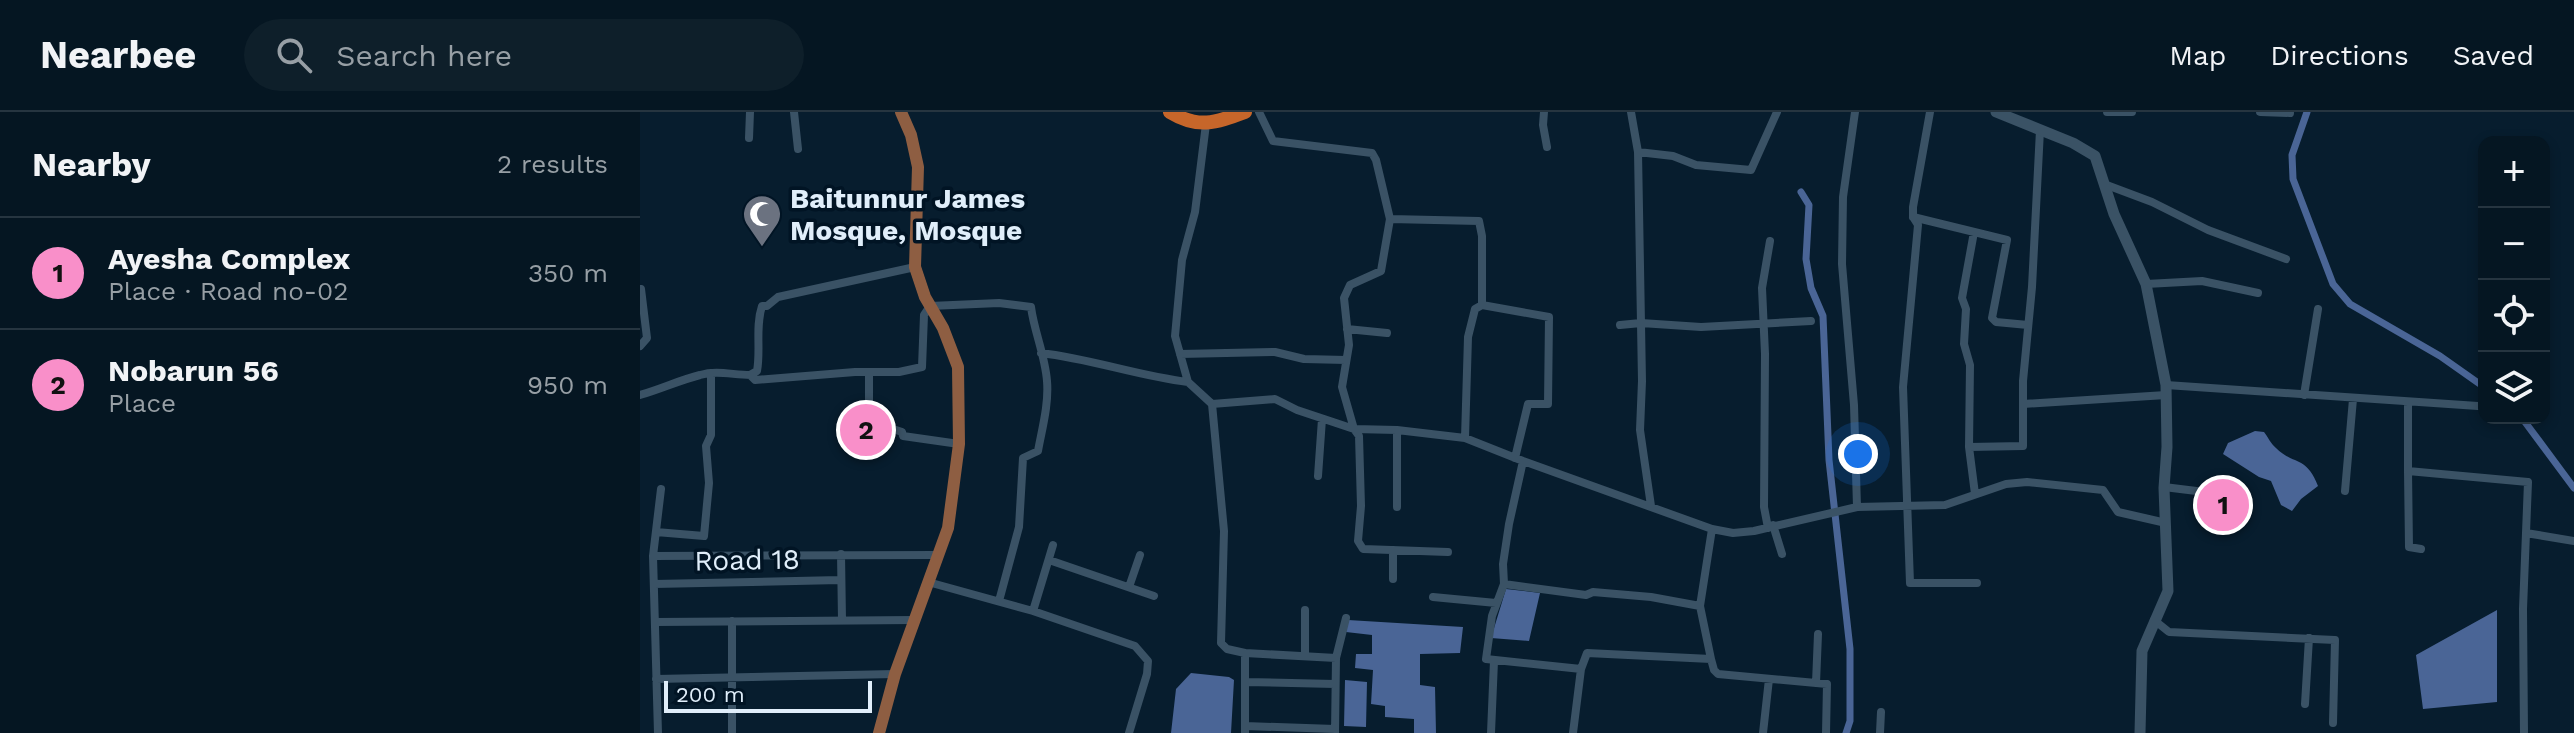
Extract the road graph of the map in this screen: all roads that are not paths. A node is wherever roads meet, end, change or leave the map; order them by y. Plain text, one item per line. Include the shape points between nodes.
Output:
1 (750, 112) edge
2 (794, 112) edge
3 (901, 112) edge
4 (1170, 112) edge
5 (1245, 112) edge
6 (1259, 112) edge
7 (1544, 112) edge
8 (1631, 112) edge
9 (1777, 112) edge
10 (1855, 112) edge
11 (1930, 112) edge
12 (1996, 112) edge
13 (2107, 112) edge
14 (2132, 112) edge
15 (2260, 112) edge
16 (2290, 113) edge
17 (1206, 124) junction
18 (2040, 130) junction
19 (749, 138) dead end
20 (1547, 147) dead end
21 (798, 149) dead end
22 (1638, 152) junction
23 (2104, 184) junction
24 (1913, 217) junction
25 (1390, 219) junction
26 (1974, 232) junction
27 (1770, 241) dead end
28 (2286, 259) dead end
29 (915, 267) junction
30 (2146, 284) junction
31 (641, 289) edge
32 (2258, 293) dead end
33 (1482, 305) junction
34 (930, 306) junction
35 (2318, 309) dead end
36 (1811, 321) dead end
37 (1641, 323) junction
38 (1764, 324) junction
39 (1620, 325) dead end
40 (2028, 325) junction
41 (1347, 329) junction
42 (1387, 333) dead end
43 (640, 346) edge
44 (1041, 353) junction
45 (1180, 354) junction
46 (1346, 360) junction
47 (869, 372) junction
48 (711, 373) junction
49 (750, 375) junction
50 (1188, 382) junction
51 (2166, 390) junction
52 (640, 395) edge
53 (2304, 395) junction
54 (2353, 399) junction
55 (2408, 402) junction
56 (1212, 404) junction
57 (2023, 404) junction
58 (2478, 406) dead end
59 (1322, 419) junction
60 (1354, 429) junction
61 (1397, 430) junction
62 (1465, 438) junction
63 (959, 444) junction
64 (1969, 447) junction
65 (1519, 460) junction
66 (2408, 471) junction
67 (1318, 476) dead end
68 (2164, 487) junction
69 (661, 489) dead end
70 (2345, 491) dead end
71 (1975, 494) junction
72 (2237, 496) dead end
73 (1906, 504) junction
74 (1651, 506) junction
75 (1397, 507) dead end
76 (1857, 507) junction
77 (2166, 523) junction
78 (1770, 526) junction
79 (1712, 529) junction
80 (656, 532) junction
81 (2526, 533) junction
82 (2574, 541) edge
83 (1053, 545) dead end
84 (2421, 549) dead end
85 (1393, 550) junction
86 (1448, 552) dead end
87 (841, 554) junction
88 (1782, 554) dead end
89 (937, 555) junction
90 (1140, 555) dead end
91 (653, 556) junction
92 (1049, 560) junction
93 (1393, 579) dead end
94 (840, 580) junction
95 (928, 582) junction
96 (1977, 583) dead end
97 (654, 584) junction
98 (1504, 584) junction
99 (1129, 587) junction
100 (1154, 596) dead end
101 (1433, 597) dead end
102 (999, 601) junction
103 (1496, 603) junction
104 (1700, 606) junction
105 (1305, 610) dead end
106 (1033, 611) junction
107 (1346, 618) dead end
108 (842, 620) junction
109 (914, 620) junction
110 (2154, 620) junction
111 (732, 621) junction
112 (655, 622) junction
113 (1818, 634) dead end
114 (2309, 638) junction
115 (1245, 653) junction
116 (1305, 655) junction
117 (1336, 658) junction
118 (1711, 659) junction
119 (1494, 661) junction
120 (1581, 669) junction
121 (895, 674) junction
122 (732, 677) junction
123 (656, 679) junction
124 (1769, 679) junction
125 (1245, 682) junction
126 (1816, 683) junction
127 (1335, 684) junction
128 (2305, 704) dead end
129 (1881, 712) dead end
130 (2333, 723) dead end
131 (1245, 730) edge
132 (1335, 731) edge
133 (658, 733) edge
134 (732, 733) edge
135 (879, 733) edge
136 (1129, 733) edge
137 (1491, 733) edge
138 (1573, 733) edge
139 (1763, 733) edge
140 (1826, 733) edge
141 (1880, 733) edge
142 (2140, 733) edge
143 (2524, 733) edge

1 - 19 street
2 - 21 street
3 - 29 main road via 918,167
4 - 17 highway
5 - 17 highway
6 - 25 street via 1273,141 1372,153
7 - 20 street
8 - 22 street
9 - 22 street via 1751,170
10 - 76 street via 1843,197 1842,264
11 - 24 street
12 - 18 street
13 - 14 street
15 - 16 street
17 - 45 street via 1195,212 1182,260 1175,336
18 - 23 street via 2095,156
18 - 40 street
22 - 37 street
23 - 28 street
23 - 30 street
24 - 26 street
24 - 73 street via 1918,225 1903,387
25 - 33 street via 1479,221
25 - 41 street via 1381,271 1346,290
26 - 40 street via 2007,242 1993,321
26 - 64 street via 1962,298 1970,365
27 - 38 street via 1762,288
29 - 34 main road
29 - 49 street via 778,297 762,306 760,360
30 - 32 street via 2202,281
30 - 51 street
31 - 43 street via 647,338
33 - 62 street via 1475,309 1468,337
33 - 65 street via 1549,317 1548,404 1528,404
34 - 44 street via 1031,307
34 - 47 street via 924,315 922,367
34 - 63 main road via 958,367
35 - 53 street
36 - 38 street
37 - 38 street
37 - 39 street
37 - 74 street via 1640,430
38 - 78 street via 1764,507
40 - 57 street
41 - 42 street
41 - 46 street
44 - 50 street
44 - 102 street via 1048,384 1038,451 1023,458 1020,518
45 - 46 street via 1260,351
45 - 50 street
46 - 60 street via 1342,387
47 - 49 street via 755,380
47 - 63 street via 869,421 903,436
48 - 49 street
48 - 52 street
48 - 80 street via 704,536
50 - 56 street
51 - 53 street
51 - 57 street
51 - 68 street
53 - 54 street
54 - 55 street
54 - 70 street
55 - 58 street
55 - 66 street
56 - 59 street via 1275,399
56 - 115 street via 1224,531 1221,643
57 - 64 street via 2022,446
59 - 60 street
59 - 67 street
60 - 61 street
60 - 85 street via 1359,436 1358,541 1363,549
61 - 62 street
61 - 75 street
62 - 65 street
63 - 89 main road via 948,528
64 - 71 street
65 - 74 street
65 - 98 street
66 - 81 street via 2525,480
66 - 84 street via 2409,547
68 - 72 street
68 - 77 street
69 - 80 street
71 - 73 street via 1945,505
71 - 77 street via 2017,483 2082,486 2103,490 2118,512
73 - 76 street
73 - 96 street via 1910,583
74 - 79 street
76 - 78 street
77 - 110 street via 2168,591
78 - 79 street via 1733,533
78 - 88 street
79 - 104 street
80 - 91 street
81 - 82 street
81 - 143 street
83 - 92 street
85 - 86 street
85 - 93 street
87 - 89 street
87 - 91 street
87 - 94 street
89 - 95 main road
90 - 99 street
91 - 97 street
92 - 99 street
92 - 106 street
94 - 97 street, Road 18
94 - 108 street
95 - 102 street
95 - 109 main road
97 - 112 street
98 - 103 street
98 - 104 street
99 - 100 street
101 - 103 street
102 - 106 street
103 - 119 street via 1486,654
104 - 118 street
105 - 116 street
106 - 136 street via 1143,652 1147,674
107 - 117 street
108 - 109 street
108 - 111 street
109 - 121 main road
110 - 114 street via 2169,632
110 - 142 street via 2142,651
111 - 112 street
111 - 122 street
112 - 123 street
113 - 126 street
114 - 128 street
114 - 130 street via 2335,640
115 - 116 street
115 - 125 street
116 - 117 street
117 - 127 street
118 - 120 street via 1587,653
118 - 124 street via 1718,674
119 - 120 street
119 - 137 street
120 - 138 street
121 - 122 street
121 - 135 main road
122 - 123 street
122 - 134 street
123 - 133 street
124 - 126 street
124 - 139 street
125 - 127 street
125 - 131 street
126 - 140 street via 1827,684
127 - 132 street
129 - 141 street
131 - 132 street

